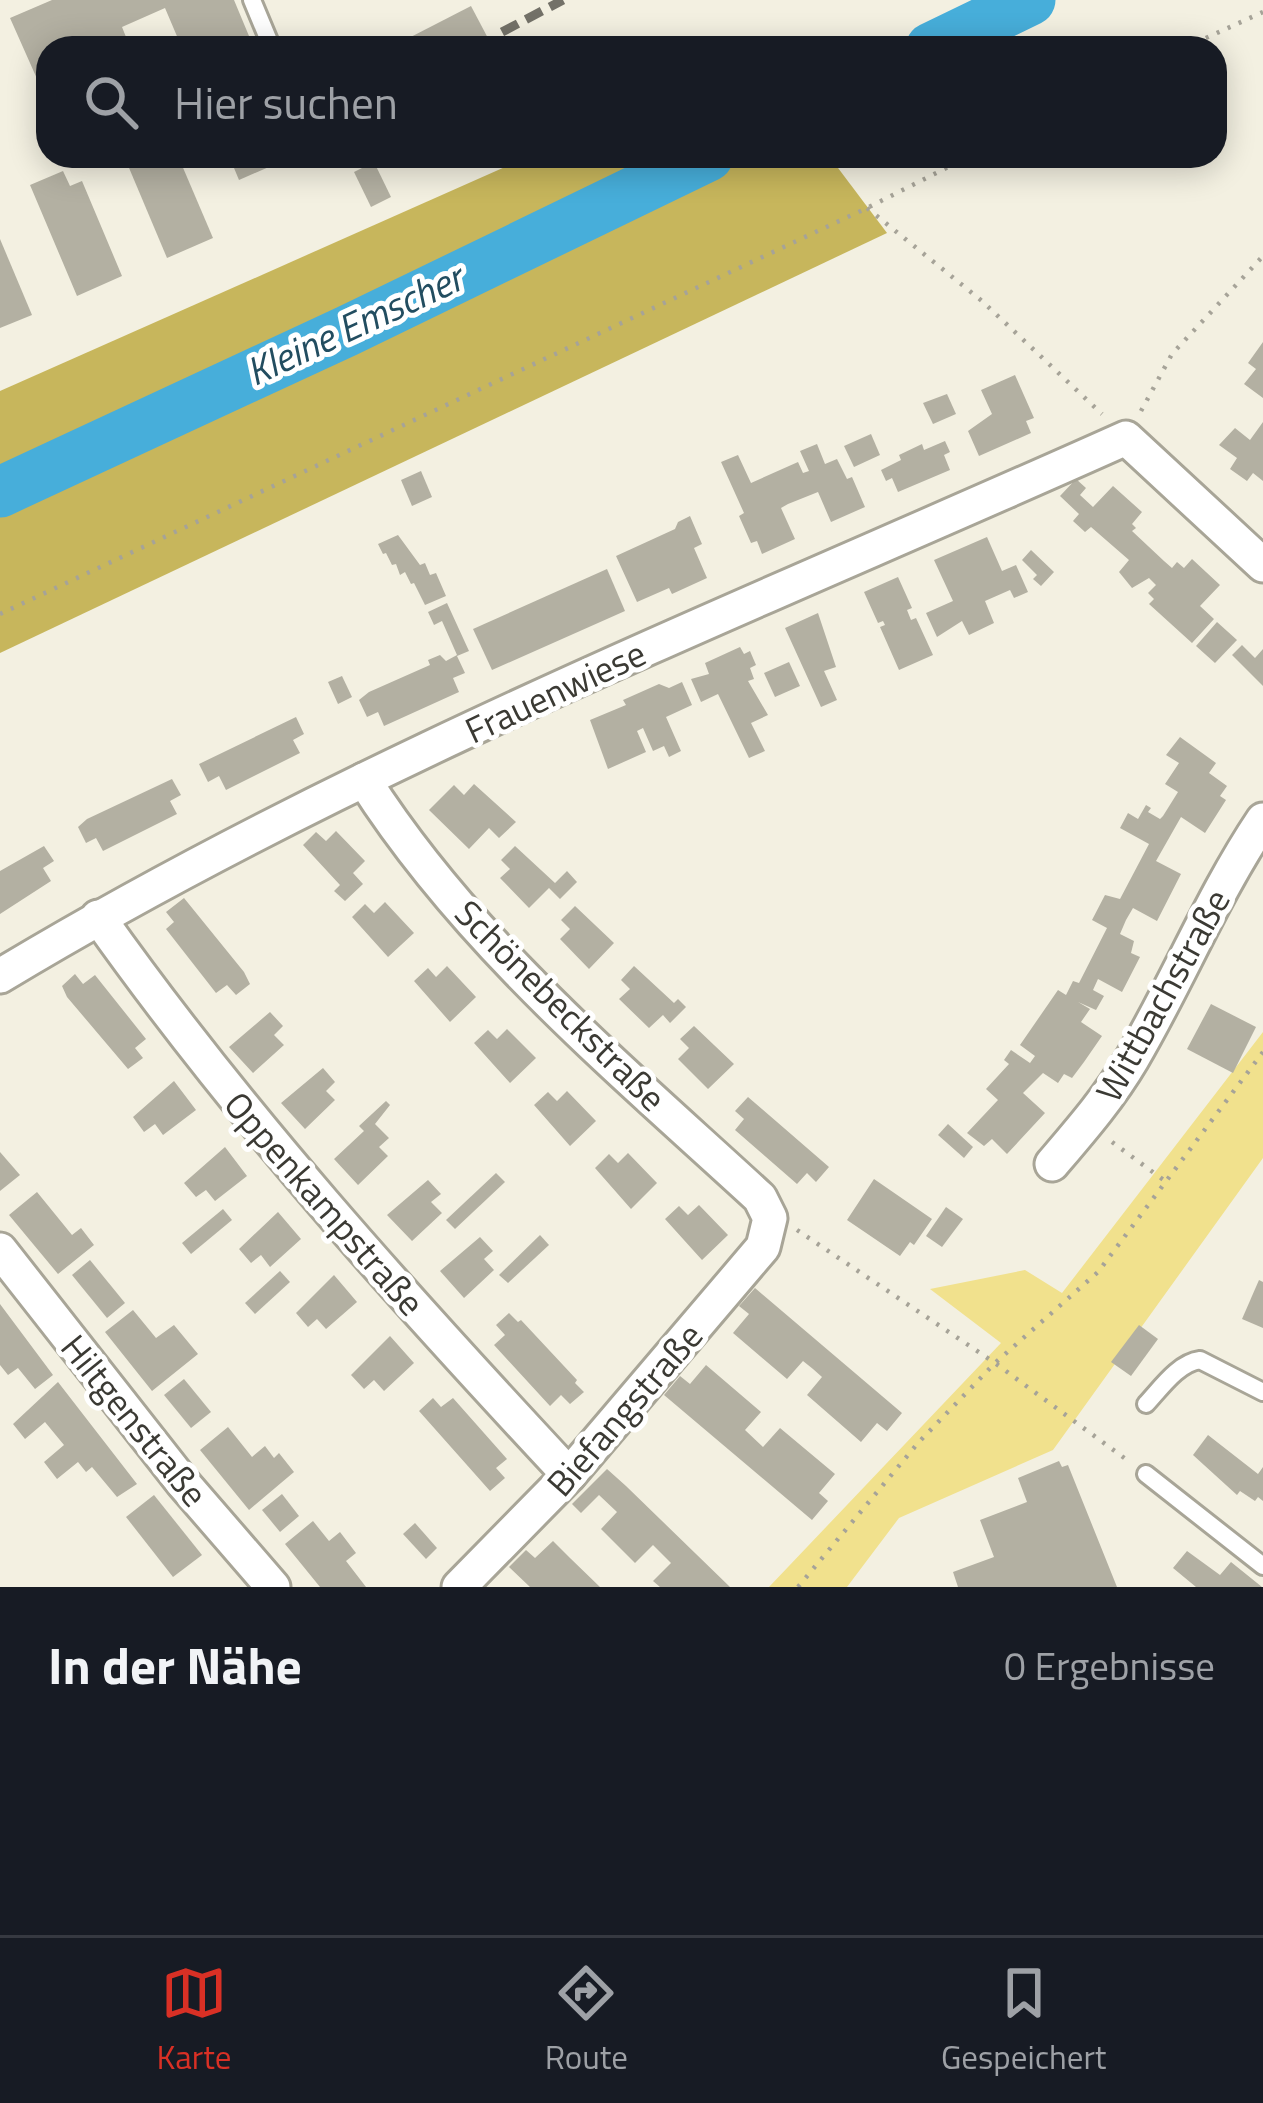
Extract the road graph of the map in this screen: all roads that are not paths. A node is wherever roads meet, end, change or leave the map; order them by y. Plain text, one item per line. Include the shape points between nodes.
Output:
1 (252, 0) edge
2 (267, 36) edge
3 (1263, 565) edge
4 (364, 780) junction
5 (1263, 820) edge
6 (98, 917) junction
7 (0, 976) edge
8 (1052, 1164) dead end
9 (770, 1218) joint
10 (0, 1250) edge
11 (1263, 1391) edge
12 (1146, 1404) dead end
13 (1146, 1474) road end
14 (569, 1475) junction
15 (1263, 1566) edge
16 (273, 1587) edge
17 (459, 1587) edge

1 - 2 lane
3 - 4 street, Frauenwiese via 1126,438
4 - 6 street, Frauenwiese
4 - 9 street, Schönebeckstraße via 481,930 760,1198
5 - 8 street, Wittbachstraße via 1131,1060
6 - 7 street, Frauenwiese
6 - 14 street, Oppenkampstraße via 284,1158
9 - 14 street, Biefangstraße via 763,1247
10 - 16 street, Hiltgenstraße
11 - 12 lane via 1190,1361
13 - 15 lane
14 - 17 street, Biefangstraße

